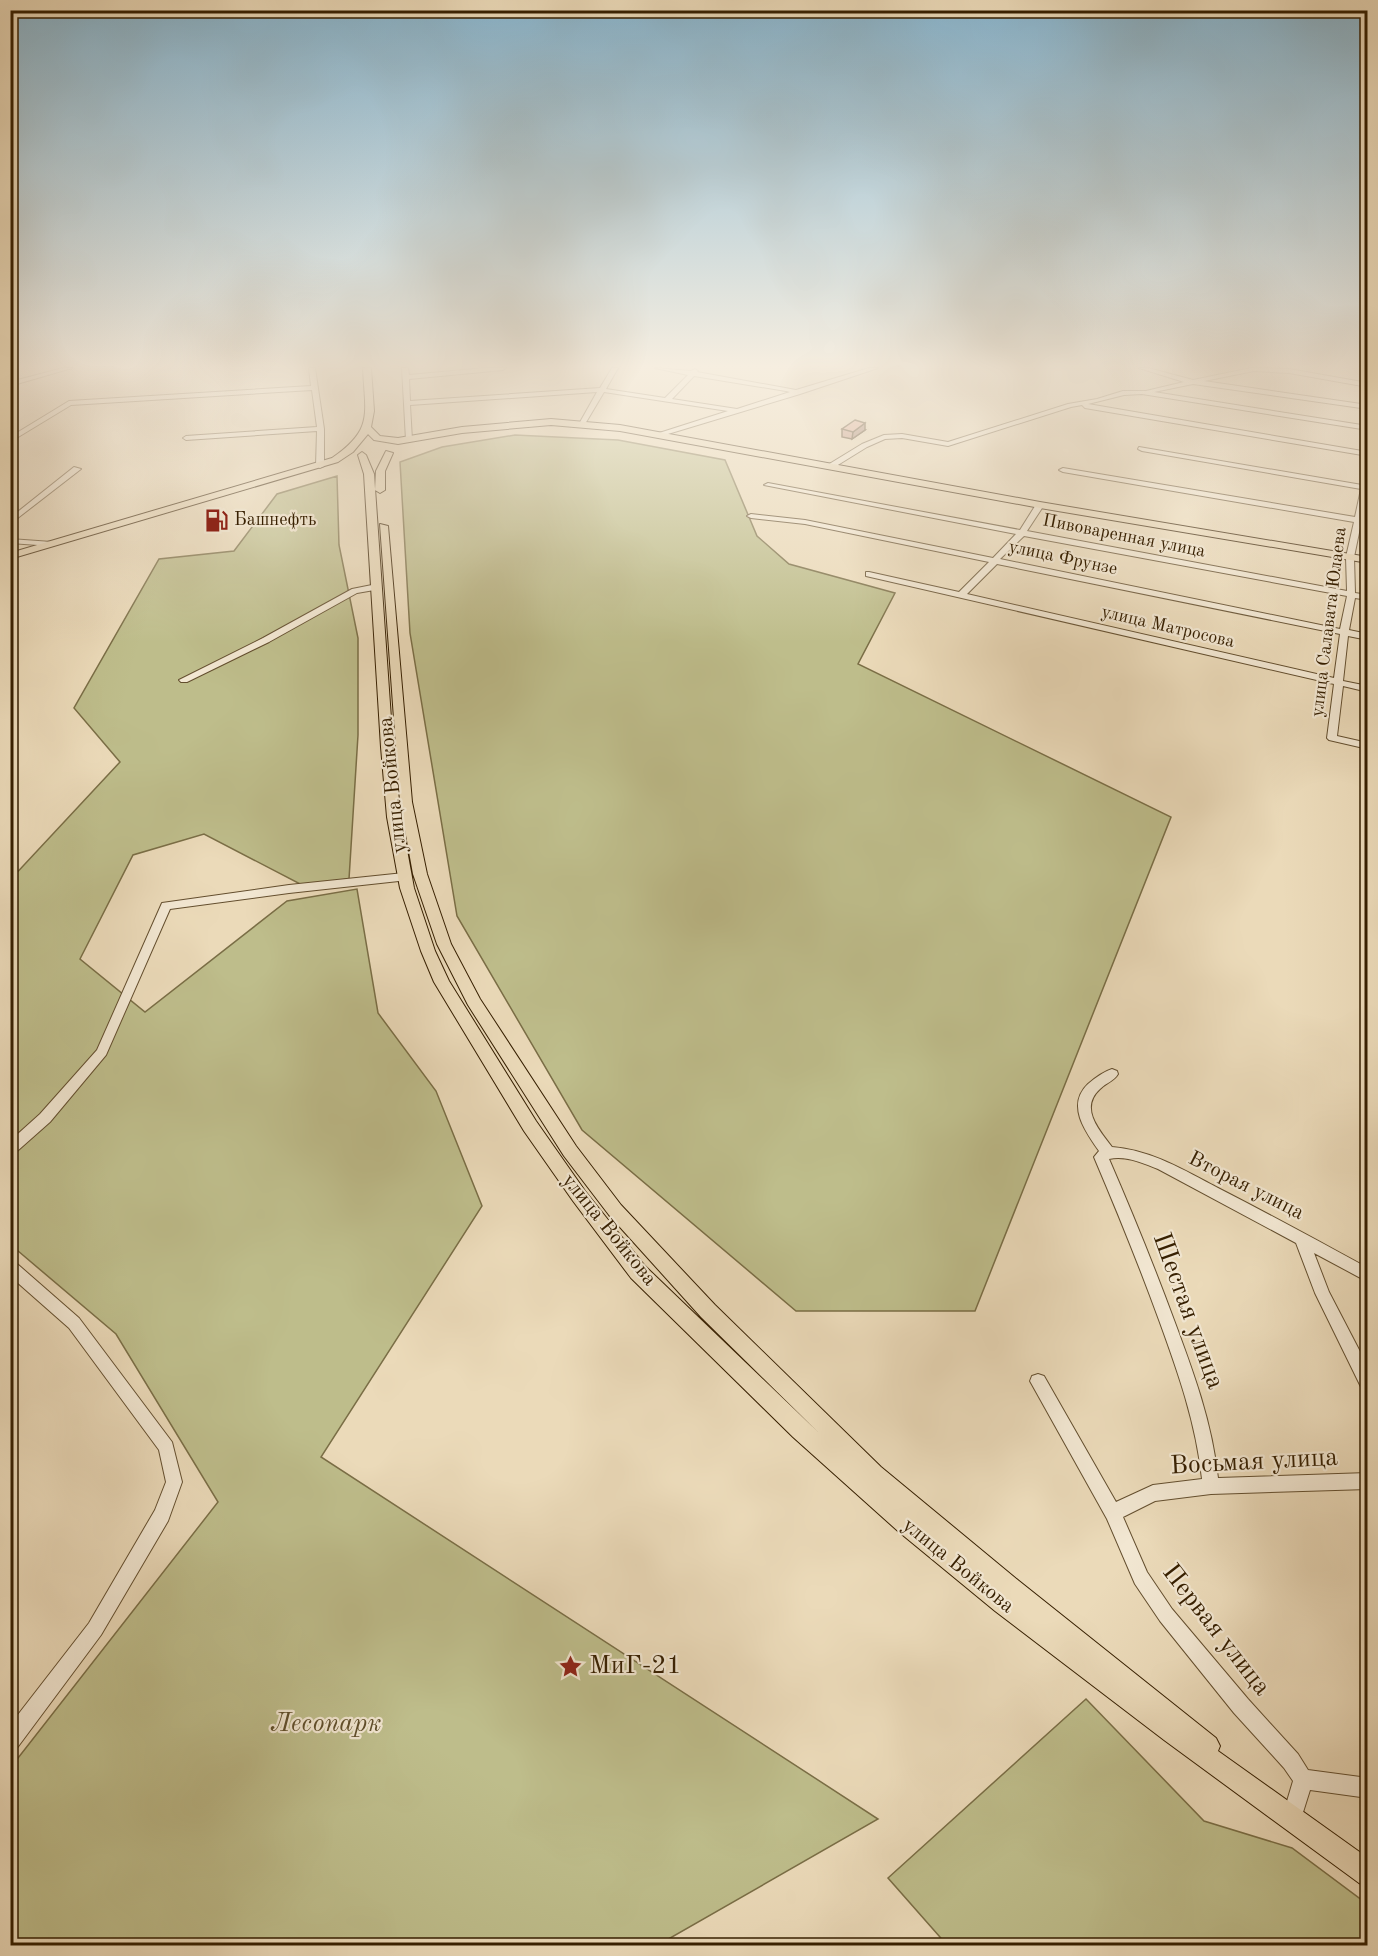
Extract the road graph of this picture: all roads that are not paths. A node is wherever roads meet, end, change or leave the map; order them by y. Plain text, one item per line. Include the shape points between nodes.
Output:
1 (320, 459) edge
2 (353, 459) edge
3 (353, 459) edge
4 (373, 459) edge
5 (375, 459) edge
6 (793, 459) edge
7 (842, 459) edge
8 (1201, 459) edge
9 (320, 466) junction
10 (830, 466) junction
11 (77, 469) dead end
12 (1063, 470) dead end
13 (1368, 475) edge
14 (768, 485) dead end
15 (1366, 488) edge
16 (1040, 505) junction
17 (751, 516) dead end
18 (1363, 521) edge
19 (10, 522) edge
20 (1023, 532) junction
21 (10, 541) edge
22 (52, 544) junction
23 (10, 556) edge
24 (1350, 557) junction
25 (1368, 560) edge
26 (993, 561) junction
27 (869, 574) dead end
28 (377, 587) junction
29 (962, 594) junction
30 (1351, 595) junction
31 (1368, 598) edge
32 (1344, 633) junction
33 (1368, 637) edge
34 (184, 680) dead end
35 (1337, 683) junction
36 (1368, 689) edge
37 (1368, 746) edge
38 (404, 878) junction
39 (1112, 1074) dead end
40 (10, 1149) edge
41 (1105, 1154) junction
42 (1301, 1238) junction
43 (10, 1266) edge
44 (1368, 1276) edge
45 (1038, 1381) dead end
46 (1368, 1384) edge
47 (1368, 1481) edge
48 (1211, 1486) junction
49 (1113, 1513) junction
50 (10, 1741) edge
51 (1303, 1779) junction
52 (1368, 1788) edge
53 (1292, 1818) junction
54 (1368, 1874) edge

1 - 9 street
2 - 9 main road
3 - 9 main road
4 - 28 main road, улица Войкова via 369,474
5 - 53 main road, улица Войкова via 405,792 420,874 444,944 473,1001 570,1151 615,1210 708,1311 874,1474
6 - 10 main road
7 - 10 street
8 - 15 street
9 - 22 main road
10 - 16 main road
11 - 19 street
12 - 18 street
13 - 15 street, улица Салавата Юлаева
14 - 20 street, Пивоваренная улица
15 - 18 street, улица Салавата Юлаева
16 - 20 street
16 - 24 main road
17 - 26 street, улица Фрунзе via 805,522
18 - 24 street, улица Салавата Юлаева
20 - 26 street
20 - 30 street, Пивоваренная улица
21 - 22 street
22 - 23 main road
24 - 25 main road
24 - 30 street, улица Салавата Юлаева
26 - 29 street
26 - 32 street, улица Фрунзе
27 - 29 street, улица Матросова
28 - 34 street via 356,591
28 - 38 main road, улица Войкова via 387,747
29 - 35 street, улица Матросова
30 - 31 street, Пивоваренная улица
30 - 32 street, улица Салавата Юлаева
32 - 33 street, улица Фрунзе
32 - 35 street, улица Салавата Юлаева
35 - 36 street, улица Матросова
35 - 37 street, улица Салавата Юлаева via 1332,738
38 - 40 street via 166,906 102,1052 45,1118
38 - 53 main road, улица Войкова via 442,982 530,1126 638,1272 800,1430 907,1525 1172,1732
39 - 41 street, Шестая улица via 1092,1084 1084,1101 1086,1125
41 - 42 street, Вторая улица via 1127,1152 1182,1175
41 - 48 street, Шестая улица via 1195,1395 1208,1446
42 - 44 street, Вторая улица
42 - 46 street via 1327,1303
43 - 50 street via 74,1323 166,1447 174,1482 162,1515 95,1629
45 - 49 street, Первая улица
47 - 48 street, Восьмая улица
48 - 49 street, Восьмая улица via 1153,1493
49 - 51 street, Первая улица via 1141,1578 1166,1615
51 - 52 street
51 - 53 street
53 - 54 main road, улица Войкова

